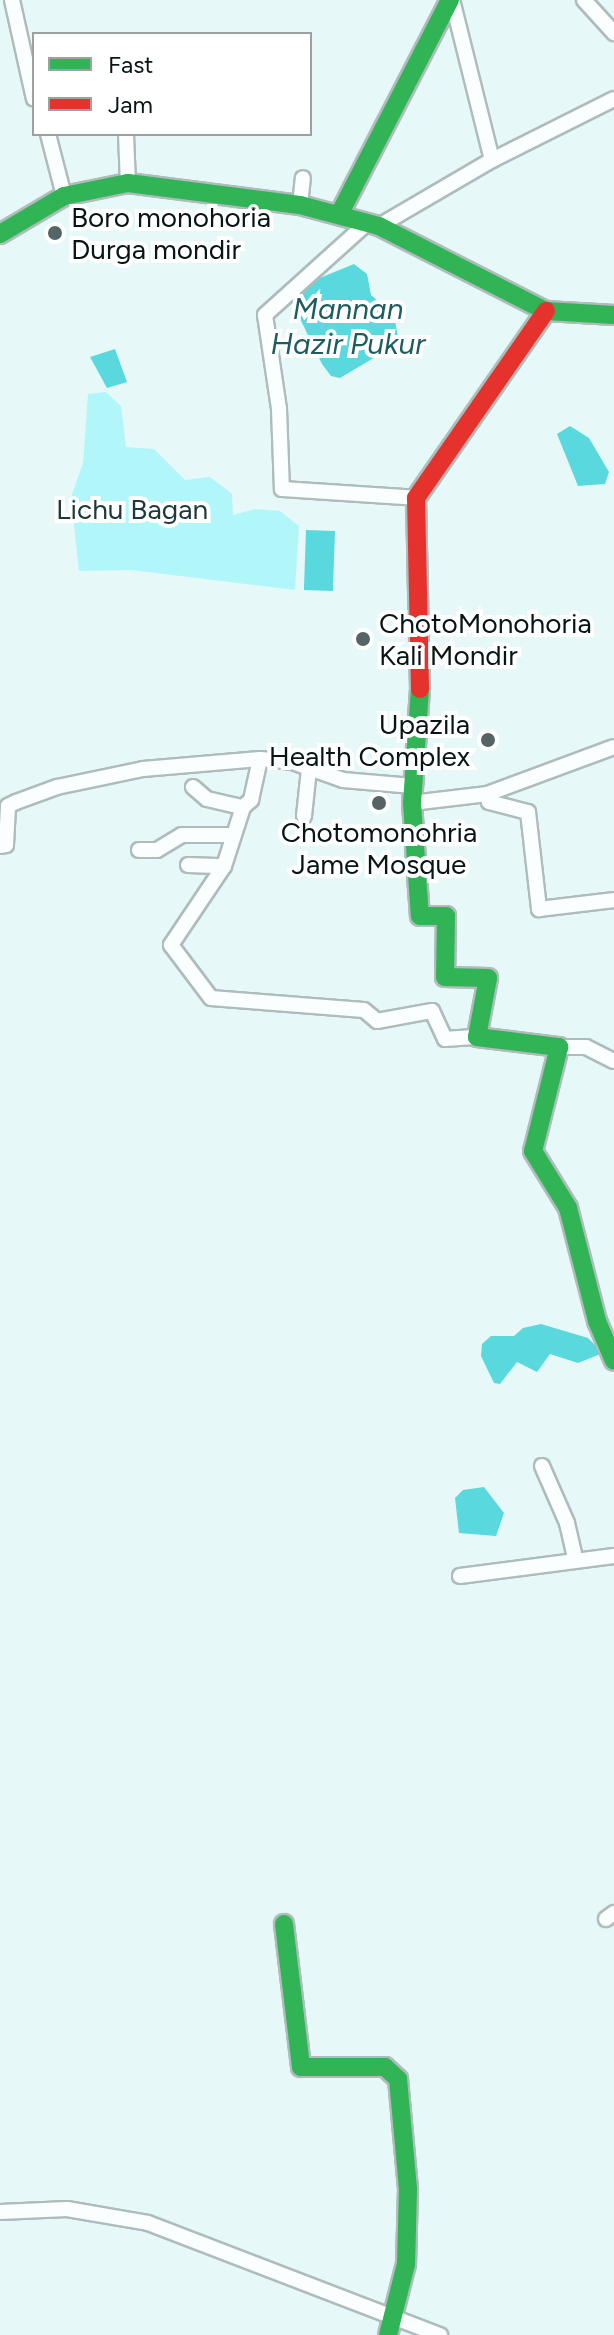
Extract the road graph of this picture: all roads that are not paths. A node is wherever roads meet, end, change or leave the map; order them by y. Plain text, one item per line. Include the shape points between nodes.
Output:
1 (12, 0) edge
2 (451, 0) edge
3 (584, 0) edge
4 (614, 33) edge
5 (32, 90) edge
6 (614, 99) edge
7 (49, 136) edge
8 (126, 136) edge
9 (487, 161) junction
10 (303, 178) dead end
11 (128, 183) junction
12 (64, 196) junction
13 (300, 205) junction
14 (340, 213) junction
15 (373, 224) junction
16 (0, 234) edge
17 (542, 309) junction
18 (614, 315) edge
19 (416, 498) junction
20 (614, 747) edge
21 (260, 759) junction
22 (309, 769) junction
23 (193, 787) dead end
24 (412, 794) junction
25 (487, 794) junction
26 (243, 807) junction
27 (304, 816) dead end
28 (232, 835) junction
29 (0, 846) edge
30 (139, 850) dead end
31 (188, 865) dead end
32 (224, 866) junction
33 (614, 900) edge
34 (477, 1037) junction
35 (559, 1047) junction
36 (614, 1061) edge
37 (614, 1361) edge
38 (542, 1466) dead end
39 (614, 1556) edge
40 (575, 1558) junction
41 (460, 1576) dead end
42 (284, 1924) dead end
43 (0, 2212) edge
44 (391, 2312) junction
45 (388, 2335) edge
46 (440, 2335) edge

1 - 5 street
2 - 9 street
2 - 14 street
3 - 4 street
6 - 9 street
7 - 12 street
8 - 11 street
9 - 15 street
10 - 13 street
11 - 12 street
11 - 13 street
12 - 16 street
13 - 14 street
14 - 15 street
15 - 17 street via 486,276
15 - 19 street via 265,315 279,409 282,489
17 - 18 street
17 - 19 street
19 - 24 street via 421,672
20 - 25 street
21 - 22 street
21 - 26 street via 251,800
21 - 29 street via 143,769 57,787 8,806 6,845
22 - 24 street
22 - 27 street
23 - 26 street via 207,799
24 - 25 street
24 - 34 street via 420,916 446,916 445,977 488,978
25 - 33 street via 489,802 528,812 539,909
26 - 28 street
28 - 30 street via 182,835 157,850
28 - 32 street
31 - 32 street
32 - 34 street via 171,945 211,998 364,1010 377,1021 432,1011 445,1039
34 - 35 street
35 - 36 street via 586,1047
35 - 37 street via 533,1151 568,1208 597,1321
38 - 40 street via 567,1523
39 - 40 street
40 - 41 street
42 - 44 street via 301,2067 385,2067 398,2079 408,2189 406,2264
43 - 44 street via 67,2209 148,2223
44 - 45 street
44 - 46 street

